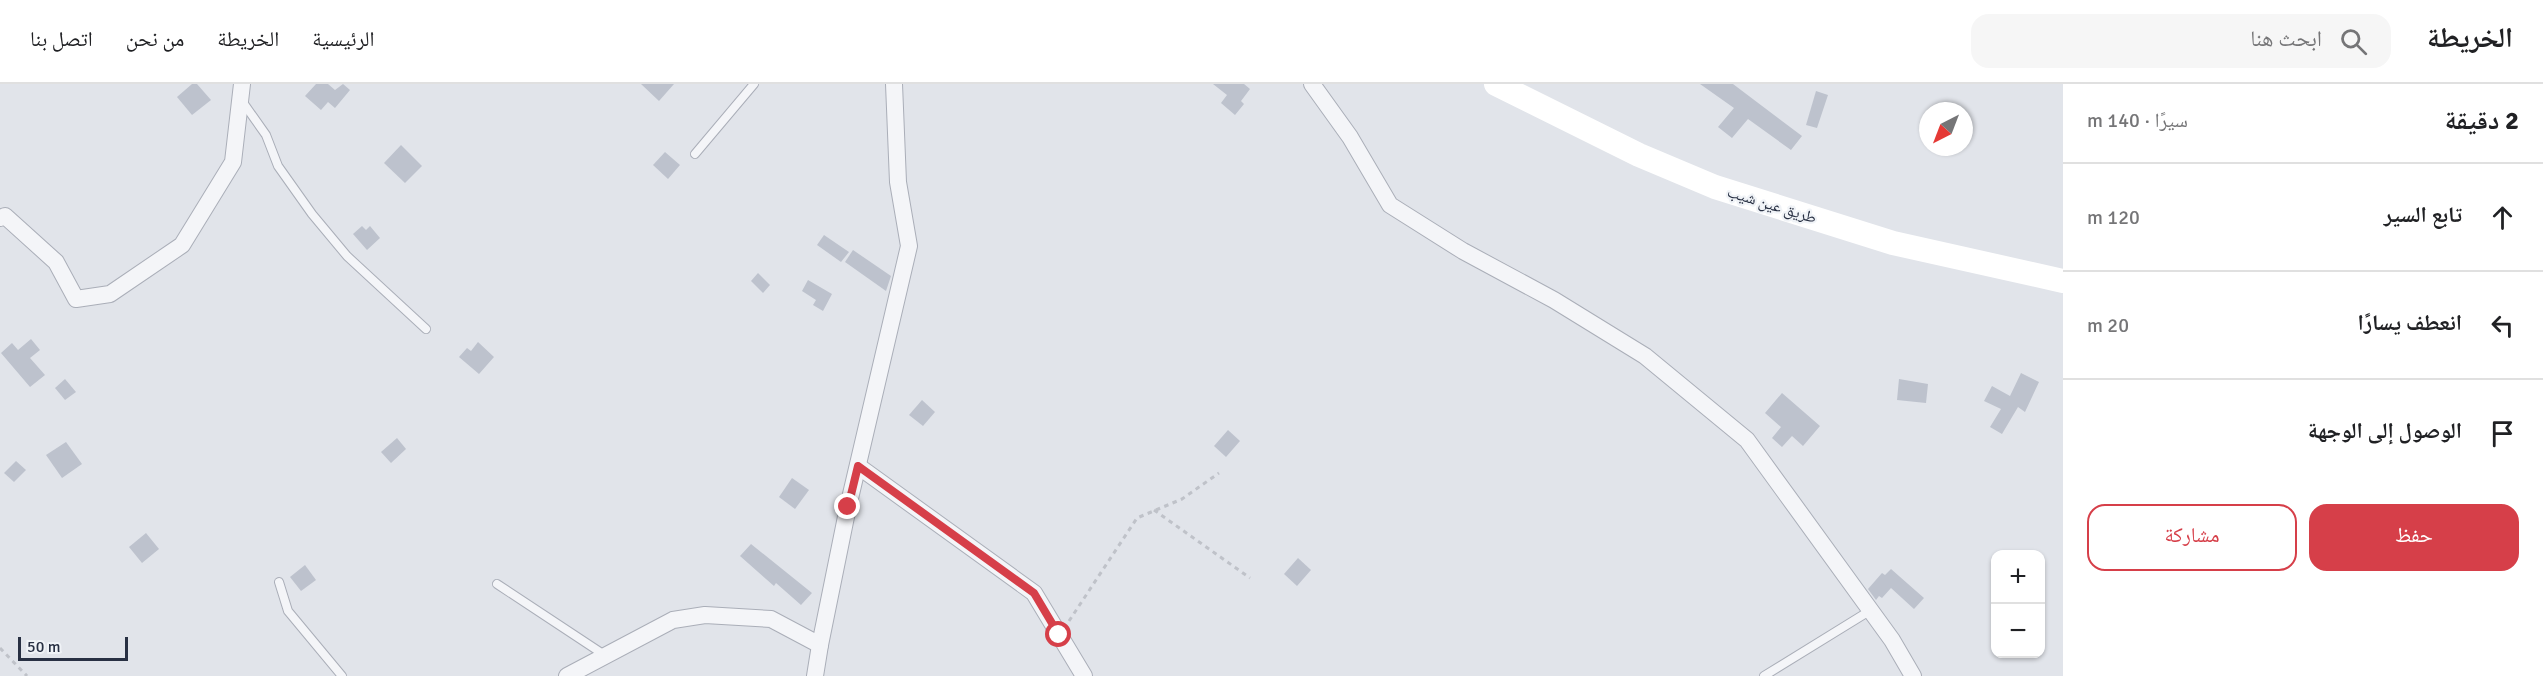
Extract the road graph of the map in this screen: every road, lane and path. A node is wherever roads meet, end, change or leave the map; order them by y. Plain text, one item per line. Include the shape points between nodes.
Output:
1 (754, 84) edge
2 (894, 84) edge
3 (1312, 84) edge
4 (1496, 84) edge
5 (241, 91) edge
6 (695, 154) dead end
7 (0, 218) edge
8 (2063, 281) edge
9 (426, 329) dead end
10 (858, 466) junction
11 (1219, 473) dead end
12 (1154, 510) junction
13 (1250, 578) dead end
14 (279, 582) dead end
15 (496, 584) dead end
16 (1870, 610) junction
17 (1059, 635) junction
18 (820, 645) junction
19 (0, 648) edge
20 (606, 656) junction
21 (27, 676) edge
22 (342, 676) edge
23 (567, 676) edge
24 (816, 676) edge
25 (1084, 676) edge
26 (1764, 676) edge
27 (1913, 676) edge

1 - 6 lane
2 - 10 street via 898,182 909,246
3 - 16 street via 1350,136 1390,205 1645,357 1747,440
4 - 8 main road, طريق عين شيب via 1639,155 1715,187 1893,243
5 - 7 street via 233,162 182,245 110,294 76,299 56,262 5,216
5 - 9 lane via 278,166 312,214 347,256
10 - 17 street via 1034,593
10 - 18 street
11 - 12 path via 1182,499
12 - 13 path
12 - 17 path via 1137,518 1126,532 1098,581
14 - 22 lane via 288,611
15 - 20 lane
16 - 26 lane
16 - 27 street
17 - 25 street
18 - 20 street via 771,619 705,615 673,620
18 - 24 street
19 - 21 path
20 - 23 street

